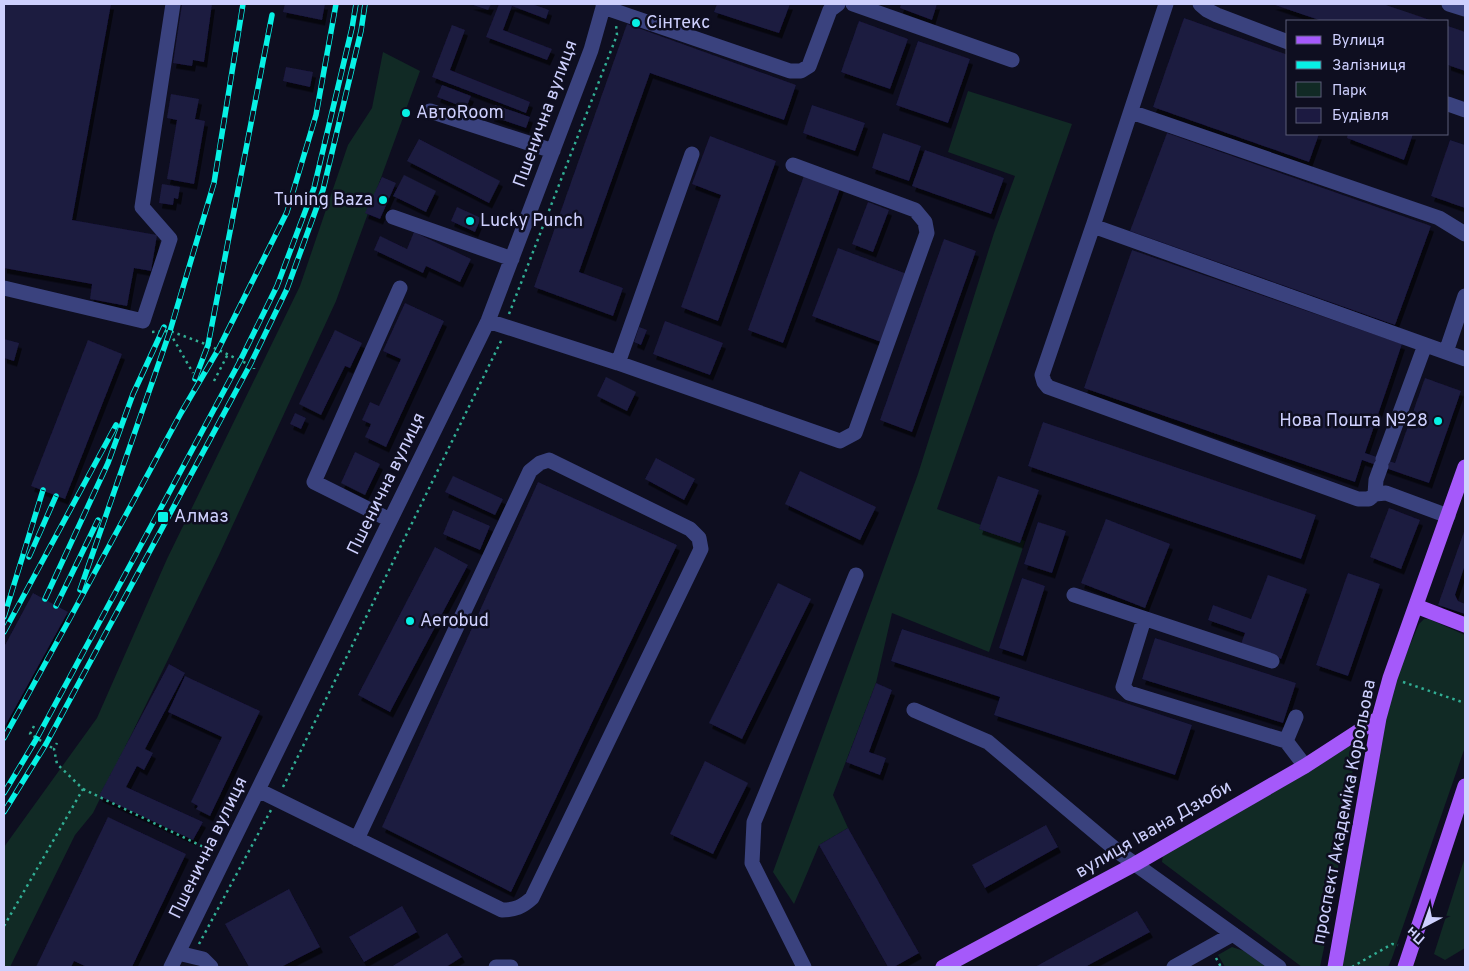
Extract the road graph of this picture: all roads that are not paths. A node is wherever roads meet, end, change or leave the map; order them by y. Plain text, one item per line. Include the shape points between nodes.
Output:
1 (173, 4) edge
2 (838, 4) edge
3 (853, 4) edge
4 (1166, 4) edge
5 (1200, 4) edge
6 (1449, 4) edge
7 (603, 5) edge
8 (1465, 9) edge
9 (1286, 41) edge
10 (1012, 60) dead end
11 (1449, 104) edge
12 (1465, 110) edge
13 (430, 111) dead end
14 (1130, 112) junction
15 (552, 151) junction
16 (692, 154) dead end
17 (793, 166) dead end
18 (393, 217) dead end
19 (1093, 226) junction
20 (1465, 234) edge
21 (512, 259) junction
22 (4, 288) edge
23 (400, 288) dead end
24 (1465, 296) edge
25 (488, 321) junction
26 (1425, 345) junction
27 (1446, 352) junction
28 (1465, 359) edge
29 (618, 363) junction
30 (1465, 467) edge
31 (1375, 494) junction
32 (1448, 516) junction
33 (390, 520) junction
34 (856, 575) dead end
35 (1074, 595) dead end
36 (1416, 606) junction
37 (1144, 619) junction
38 (1465, 625) edge
39 (1272, 661) dead end
40 (914, 710) dead end
41 (1296, 717) dead end
42 (1379, 718) junction
43 (1286, 741) junction
44 (1305, 766) junction
45 (1465, 786) edge
46 (258, 790) junction
47 (357, 839) junction
48 (1135, 864) junction
49 (1234, 934) junction
50 (178, 953) junction
51 (171, 967) edge
52 (211, 967) edge
53 (496, 967) edge
54 (511, 967) edge
55 (804, 967) edge
56 (943, 967) edge
57 (1174, 967) edge
58 (1279, 967) edge
59 (1334, 967) edge
60 (1405, 967) edge

1 - 22 street via 142,207 170,239 143,322
2 - 7 street via 830,10 809,66 790,71
3 - 10 street
4 - 14 street
5 - 9 street via 1217,16
6 - 8 street
7 - 15 street, Пшенична вулиця via 591,50
11 - 12 street
13 - 15 street
14 - 19 street
14 - 20 street via 1439,218
15 - 21 street, Пшенична вулиця
16 - 29 street
17 - 29 street via 915,210 925,222 927,233 854,433 840,441
18 - 21 street
19 - 26 street
19 - 31 street via 1042,376 1048,387 1358,499 1369,499
21 - 25 street, Пшенична вулиця
23 - 33 street via 314,482
24 - 27 street
25 - 29 street
25 - 33 street, Пшенична вулиця
26 - 27 street
26 - 31 street via 1376,480
27 - 28 street
30 - 32 main road, проспект Академіка Корольова
31 - 32 street via 1386,493
32 - 36 main road, проспект Академіка Корольова
33 - 46 street, Пшенична вулиця
34 - 55 street via 754,822 752,863
35 - 37 street
36 - 38 main road
36 - 42 main road, проспект Академіка Корольова
37 - 39 street
37 - 43 street via 1123,687 1129,693
40 - 48 street via 988,742
41 - 43 street
42 - 44 main road, вулиця Івана Дзюби
42 - 59 main road, проспект Академіка Корольова
43 - 44 street
44 - 48 main road, вулиця Івана Дзюби
45 - 60 main road
46 - 47 street
46 - 50 street, Пшенична вулиця
47 - 47 street via 502,910 523,906 532,898 697,558 701,549 699,538 690,529 549,460 530,471
48 - 49 street
48 - 56 main road, вулиця Івана Дзюби
49 - 57 street
49 - 58 street
50 - 51 street, Пшенична вулиця
50 - 52 street via 203,959
53 - 54 street

